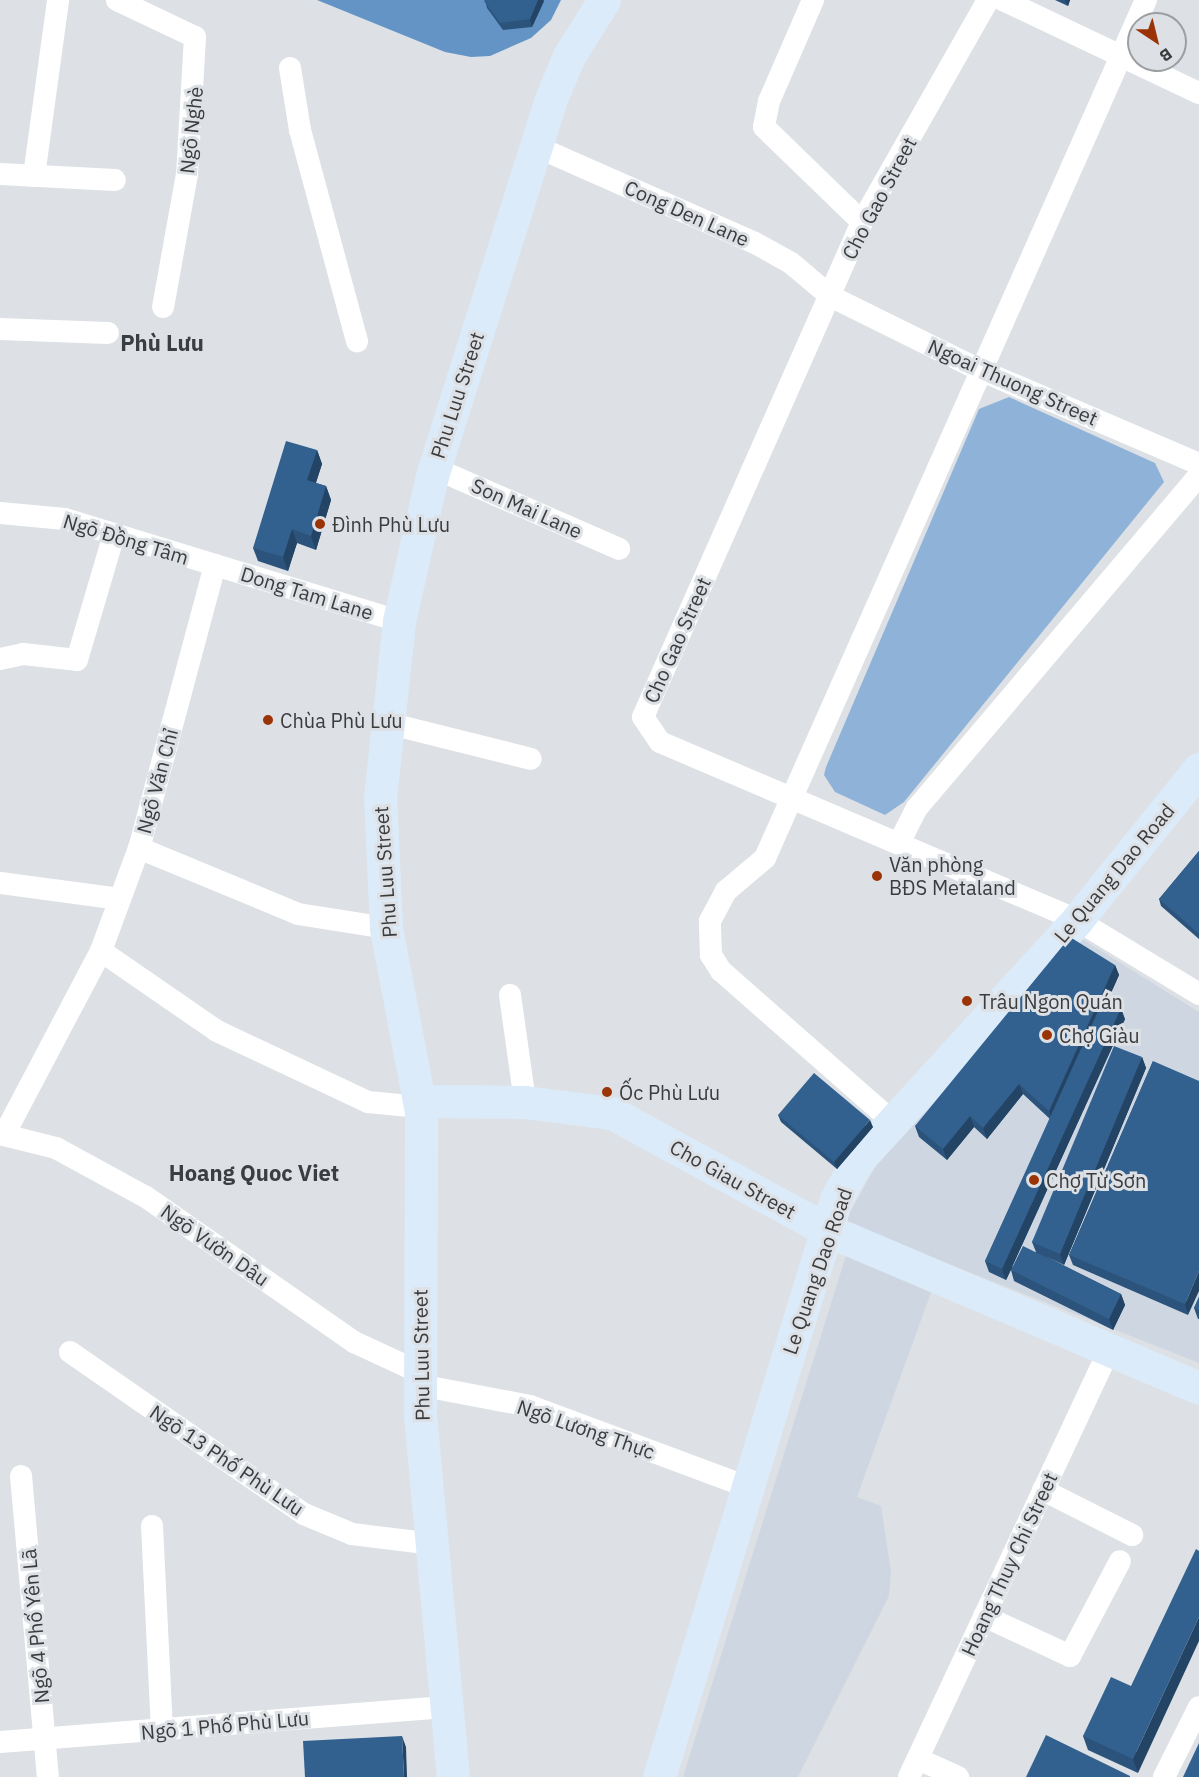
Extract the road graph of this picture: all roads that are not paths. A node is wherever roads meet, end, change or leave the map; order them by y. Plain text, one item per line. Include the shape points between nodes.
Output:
1 (58, 0) edge
2 (117, 0) edge
3 (813, 0) edge
4 (988, 0) edge
5 (1003, 0) edge
6 (1146, 0) edge
7 (597, 2) edge
8 (1118, 58) junction
9 (290, 68) dead end
10 (1199, 93) edge
11 (536, 146) junction
12 (0, 174) edge
13 (34, 176) junction
14 (115, 180) dead end
15 (862, 222) junction
16 (830, 296) junction
17 (163, 307) dead end
18 (0, 329) edge
19 (108, 333) dead end
20 (357, 341) dead end
21 (982, 371) junction
22 (1199, 464) edge
23 (434, 468) junction
24 (1199, 475) edge
25 (0, 513) edge
26 (114, 534) junction
27 (619, 549) dead end
28 (215, 565) junction
29 (399, 621) junction
30 (0, 658) edge
31 (387, 723) junction
32 (531, 759) dead end
33 (1199, 769) edge
34 (788, 797) junction
35 (898, 843) junction
36 (139, 848) junction
37 (0, 883) edge
38 (120, 899) junction
39 (1077, 920) junction
40 (386, 928) junction
41 (101, 951) junction
42 (1199, 994) edge
43 (510, 995) dead end
44 (525, 1102) junction
45 (419, 1104) junction
46 (893, 1122) junction
47 (827, 1230) junction
48 (1109, 1350) junction
49 (70, 1352) dead end
50 (419, 1378) junction
51 (1199, 1388) edge
52 (21, 1476) dead end
53 (748, 1487) junction
54 (1043, 1490) junction
55 (152, 1526) dead end
56 (1132, 1535) dead end
57 (433, 1544) junction
58 (1120, 1561) dead end
59 (984, 1616) junction
60 (449, 1707) junction
61 (1199, 1707) edge
62 (162, 1730) junction
63 (45, 1739) junction
64 (0, 1742) edge
65 (914, 1768) edge
66 (48, 1777) edge
67 (453, 1777) edge
68 (659, 1777) edge
69 (958, 1777) edge
70 (1164, 1777) edge

1 - 13 street
2 - 17 street, Ngõ Nghè via 195,37 187,174
3 - 15 street via 769,101 764,127
4 - 15 street, Cho Gao Street
5 - 8 street
6 - 8 street
7 - 11 main road, Phu Luu Street via 569,56
8 - 10 street
8 - 21 street
9 - 20 street via 300,130
11 - 16 street, Cong Den Lane via 754,243 791,263
11 - 23 main road, Phu Luu Street
12 - 13 street
13 - 14 street
15 - 16 street, Cho Gao Street
16 - 21 street, Ngoai Thuong Street
16 - 34 street, Cho Gao Street via 643,717 660,742
18 - 19 street
21 - 22 street, Ngoai Thuong Street
21 - 34 street
23 - 27 street, Son Mai Lane
23 - 29 main road, Phu Luu Street
24 - 35 street via 917,808
25 - 26 street, Ngõ Đồng Tâm via 65,519
26 - 28 street, Ngõ Đồng Tâm
26 - 30 street via 77,660 23,654
28 - 29 street, Dong Tam Lane
28 - 36 street, Ngõ Văn Chỉ
29 - 31 main road, Phu Luu Street
31 - 32 street
31 - 40 main road, Phu Luu Street via 380,798
33 - 39 main road, Le Quang Dao Road
34 - 35 street, Cho Gao Street
34 - 46 street via 765,858 714,907 711,955 741,992
35 - 39 street, Cho Gao Street
36 - 38 street
36 - 40 street, Ngõ Văn Chỉ via 298,914
37 - 38 street
38 - 41 street
39 - 42 street, Cho Gao Street
39 - 46 main road, Le Quang Dao Road
40 - 45 main road, Phu Luu Street
41 - 45 street via 217,1030 368,1102
41 - 50 street, Ngõ Vườn Dâu via 3,1135 56,1148 146,1197 354,1342
43 - 44 street
44 - 45 main road, Cho Giau Street
44 - 47 main road, Cho Giau Street via 612,1113
45 - 50 main road, Phu Luu Street
46 - 47 main road, Le Quang Dao Road via 858,1160
47 - 48 main road, Cho Giau Street
47 - 53 main road, Le Quang Dao Road
48 - 51 main road, Cho Giau Street
48 - 54 street, Hoang Thuy Chi Street
49 - 57 street, Ngõ 13 Phố Phù Lưu via 304,1514 352,1534
50 - 53 street, Ngõ Lương Thực via 530,1406
50 - 57 main road, Phu Luu Street
52 - 63 street, Ngõ 4 Phố Yên Lã
53 - 68 main road, Le Quang Dao Road
54 - 56 street
54 - 59 street, Hoang Thuy Chi Street
55 - 62 street
57 - 60 main road, Phu Luu Street
58 - 59 street via 1070,1656
59 - 65 street, Hoang Thuy Chi Street
60 - 62 street, Ngõ 1 Phố Phù Lưu
60 - 67 main road, Phu Luu Street
61 - 70 street
62 - 63 street, Ngõ 1 Phố Phù Lưu
63 - 64 street, Ngõ 1 Phố Phù Lưu
63 - 66 street, Ngõ 4 Phố Yên Lã
65 - 69 street

